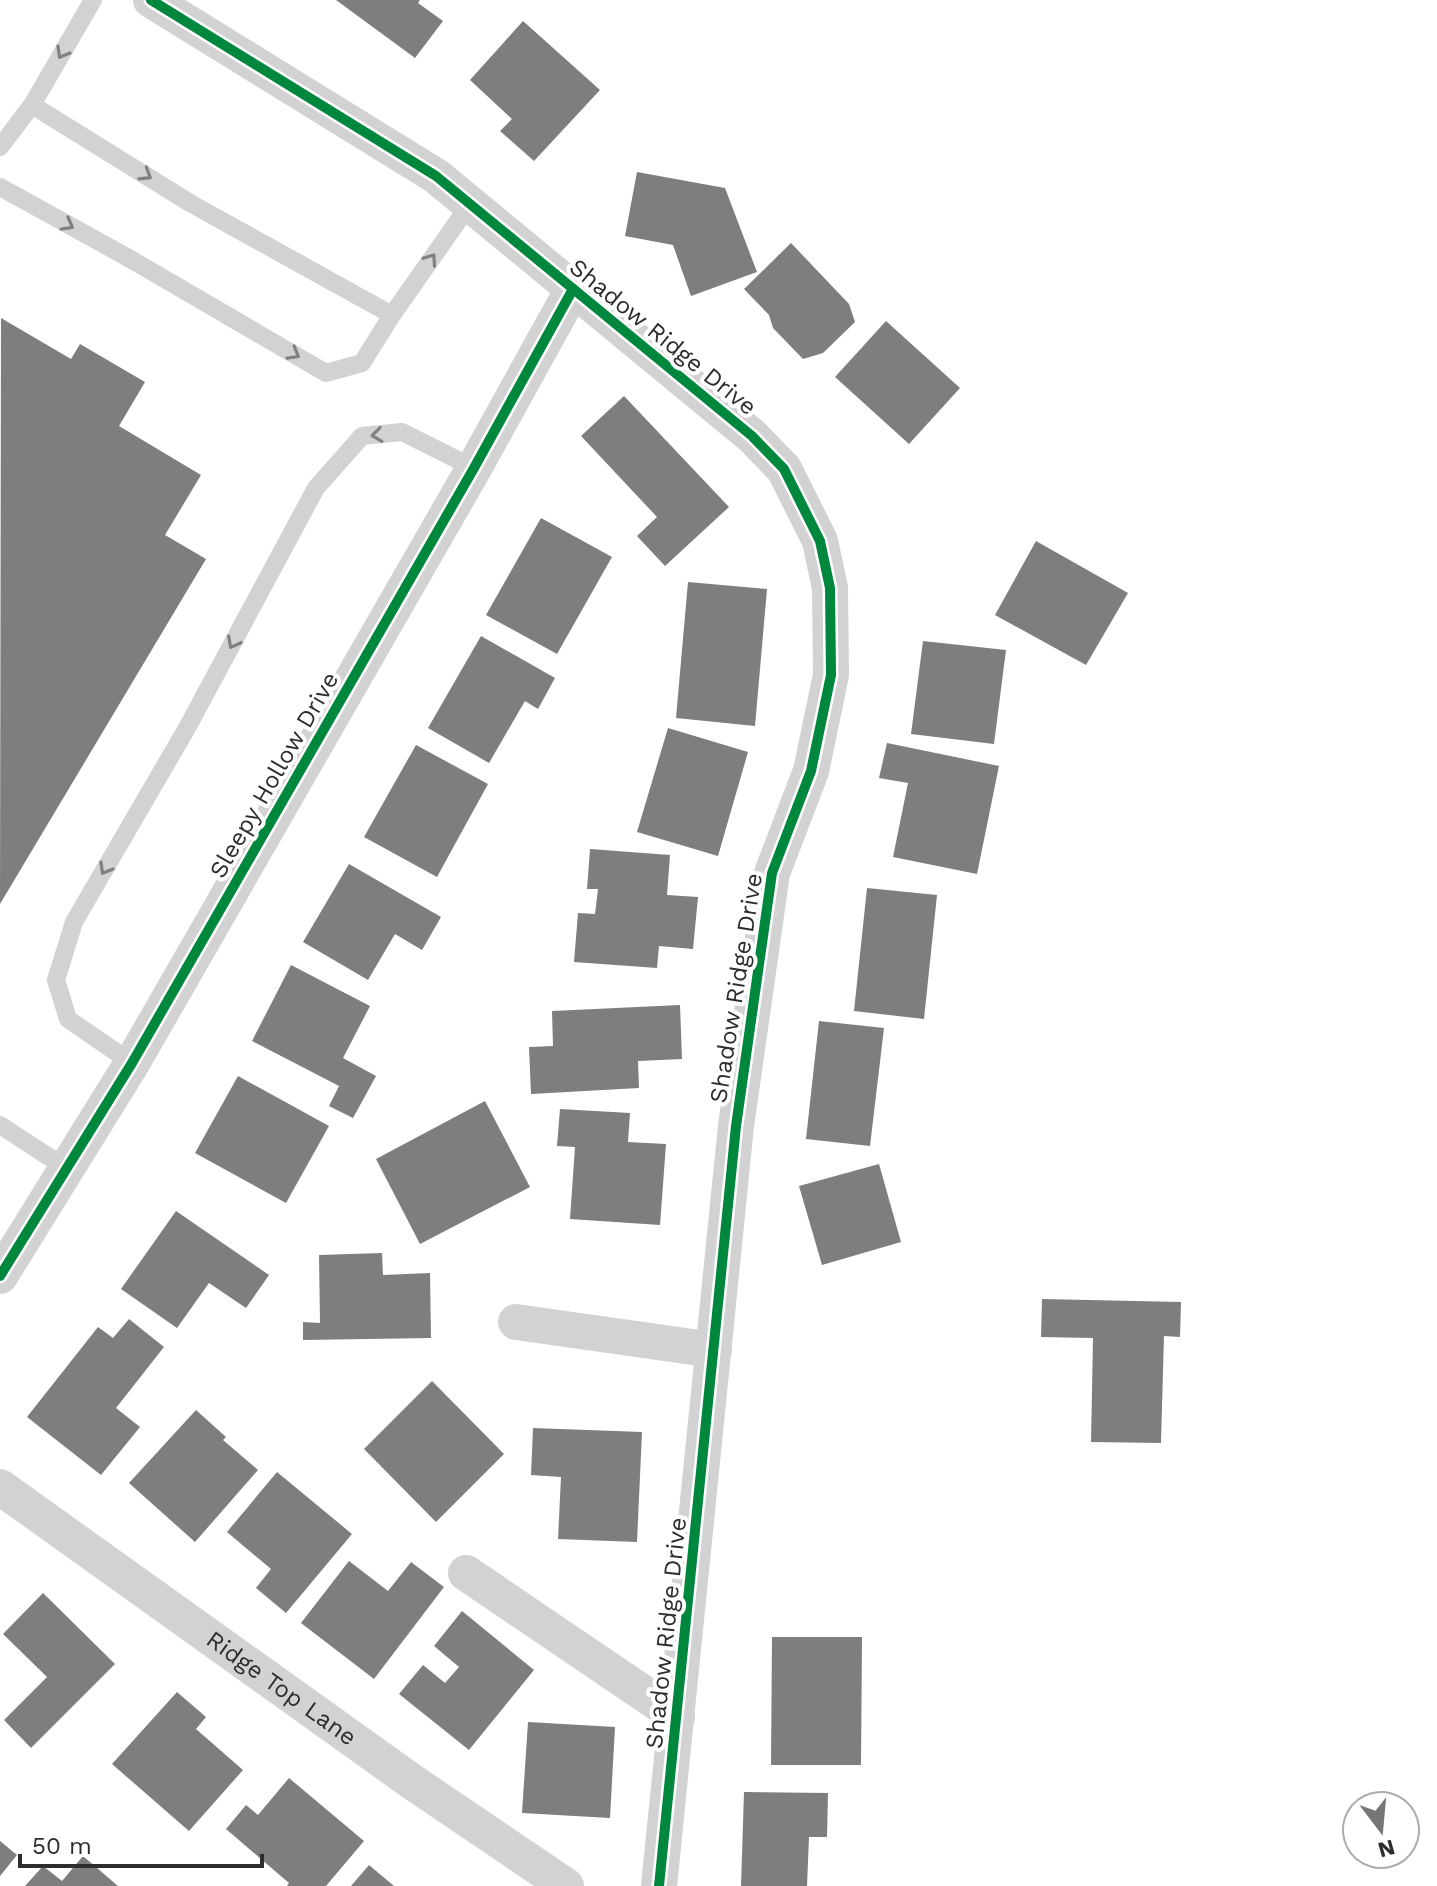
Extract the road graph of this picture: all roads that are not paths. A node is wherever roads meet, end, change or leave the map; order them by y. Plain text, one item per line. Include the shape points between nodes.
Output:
1 (93, 0) edge
2 (151, 0) edge
3 (32, 105) junction
4 (0, 147) edge
5 (0, 187) edge
6 (470, 204) junction
7 (573, 289) junction
8 (392, 315) junction
9 (474, 468) junction
10 (132, 1063) junction
11 (0, 1125) edge
12 (66, 1168) junction
13 (0, 1276) edge
14 (516, 1322) dead end
15 (714, 1350) junction
16 (0, 1487) edge
17 (466, 1573) dead end
18 (677, 1716) junction
19 (566, 1886) edge
20 (659, 1886) edge

1 -> 3 lane
2 - 6 street, Shadow Ridge Drive via 436,176
3 - 4 lane
3 -> 8 lane via 190,203
5 -> 8 lane via 326,373 362,363
6 - 7 street, Shadow Ridge Drive
8 -> 6 lane
7 - 9 street, Sleepy Hollow Drive
7 - 15 street, Shadow Ridge Drive via 752,436 784,469 820,541 830,588 831,675 811,771 772,873 736,1126
9 - 10 street, Sleepy Hollow Drive
9 -> 10 lane via 402,432 362,436 316,488 187,728 74,922 56,980 68,1019
10 - 12 street, Sleepy Hollow Drive
11 - 12 lane
12 - 13 street, Sleepy Hollow Drive
14 - 15 street
15 - 18 street, Shadow Ridge Drive
16 - 19 street, Ridge Top Lane
17 - 18 street
18 - 20 street, Shadow Ridge Drive

